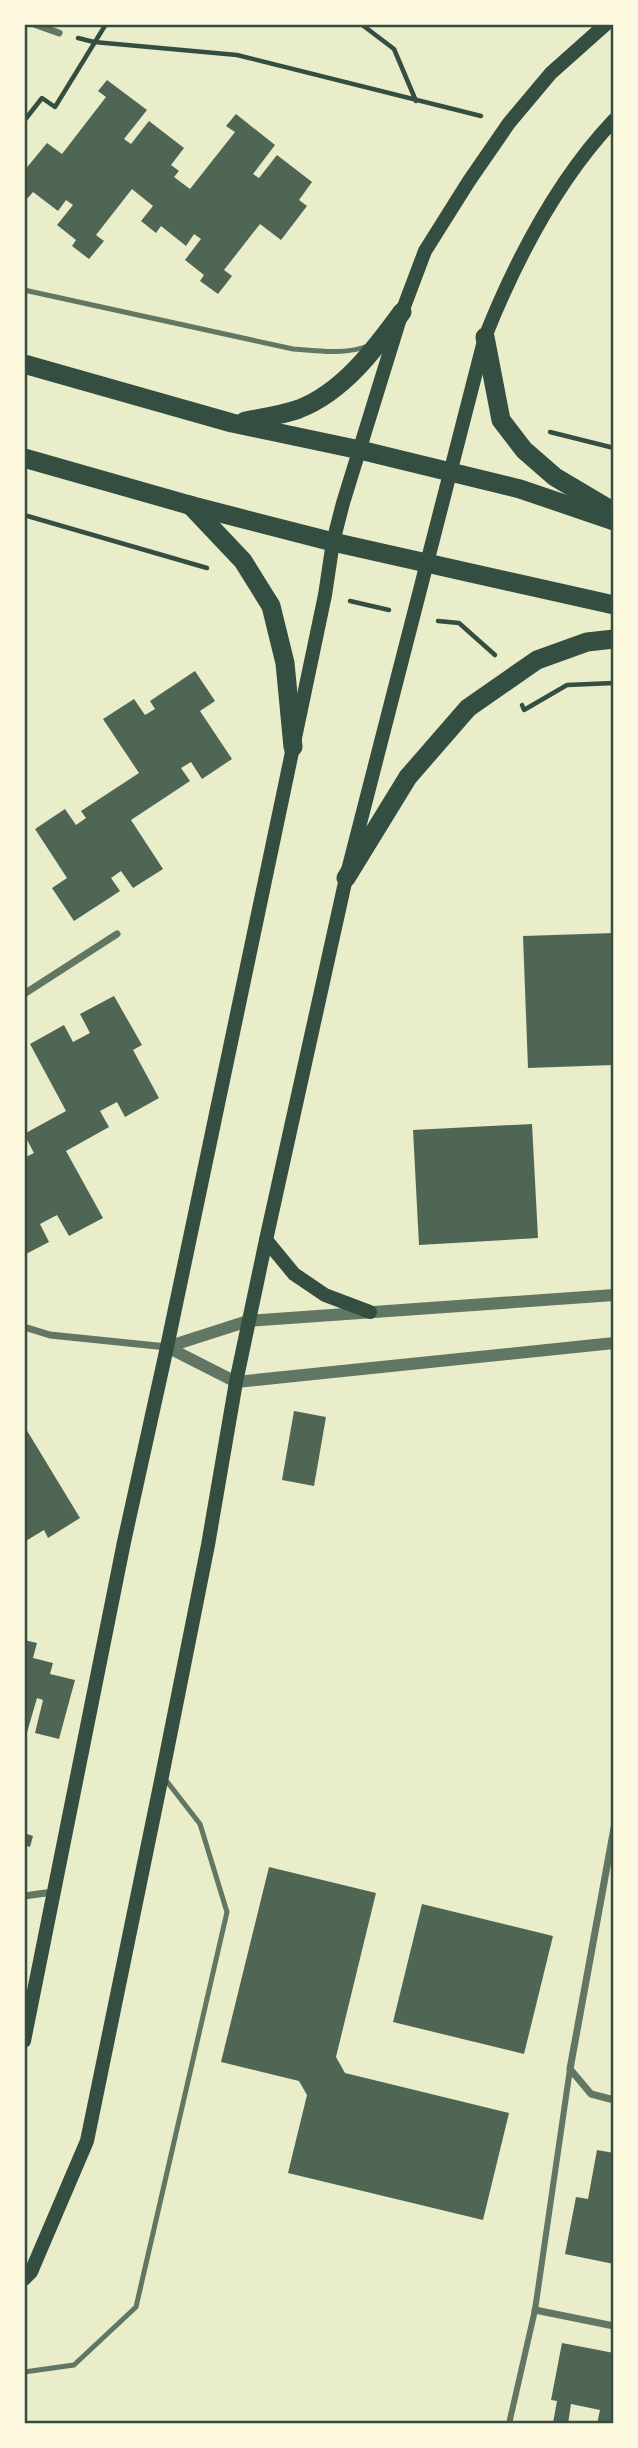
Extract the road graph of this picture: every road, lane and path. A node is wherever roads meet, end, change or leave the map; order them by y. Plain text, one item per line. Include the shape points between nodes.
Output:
1 (34, 24) edge
2 (106, 24) edge
3 (361, 24) edge
4 (606, 24) edge
5 (59, 33) joint
6 (94, 42) junction
7 (416, 101) junction
8 (614, 120) edge
9 (24, 121) edge
10 (509, 123) junction
11 (24, 290) edge
12 (402, 312) junction
13 (485, 337) junction
14 (381, 341) junction
15 (24, 364) edge
16 (501, 420) junction
17 (232, 422) junction
18 (614, 448) edge
19 (360, 450) junction
20 (24, 458) edge
21 (452, 472) junction
22 (189, 505) junction
23 (614, 512) edge
24 (614, 521) edge
25 (333, 542) junction
26 (426, 561) junction
27 (614, 605) edge
28 (614, 639) edge
29 (293, 747) junction
30 (346, 878) junction
31 (117, 934) dead end
32 (24, 994) edge
33 (266, 1240) junction
34 (614, 1295) edge
35 (370, 1312) junction
36 (248, 1321) junction
37 (24, 1326) edge
38 (614, 1343) edge
39 (167, 1347) junction
40 (236, 1382) junction
41 (162, 1776) junction
42 (614, 1828) edge
43 (53, 1892) junction
44 (24, 1896) edge
45 (24, 2041) edge
46 (570, 2069) junction
47 (614, 2101) edge
48 (24, 2279) edge
49 (535, 2309) junction
50 (614, 2326) edge
51 (24, 2372) edge
52 (509, 2424) edge

1 - 5 street
2 - 6 path
3 - 7 path via 394,50
4 - 10 main road via 551,73
5 - 6 path
6 - 7 path via 237,55
6 - 9 path via 55,107 42,98
7 - 10 path
8 - 13 main road via 594,140 550,207 506,285
10 - 12 main road via 425,251
11 - 14 lane via 293,349 356,351
12 - 14 highway
12 - 19 main road
13 - 16 highway
13 - 21 main road
14 - 17 highway via 329,392 300,408
15 - 17 highway
16 - 18 path
16 - 23 highway via 524,450 555,477
17 - 19 highway
19 - 21 highway
19 - 25 main road
20 - 22 highway
21 - 24 highway
21 - 26 main road
22 - 25 highway
22 - 29 highway via 243,561 271,606 285,663
25 - 26 highway
25 - 29 main road
26 - 27 highway
26 - 30 main road
28 - 30 highway via 587,642 537,660 468,708 408,777
29 - 39 main road
30 - 33 main road
31 - 32 street
33 - 35 main road via 294,1274 325,1295
33 - 36 main road
34 - 35 street
35 - 36 street
36 - 39 street
36 - 40 main road
37 - 39 street via 50,1335
38 - 40 street
39 - 40 street
39 - 43 main road
40 - 41 main road
41 - 48 main road via 87,2141
41 - 51 lane via 200,1824 227,1912 201,2028 136,2307 74,2365
42 - 46 street
43 - 44 street
43 - 45 main road
46 - 47 street via 591,2094
46 - 49 street
49 - 50 street
49 - 52 street

